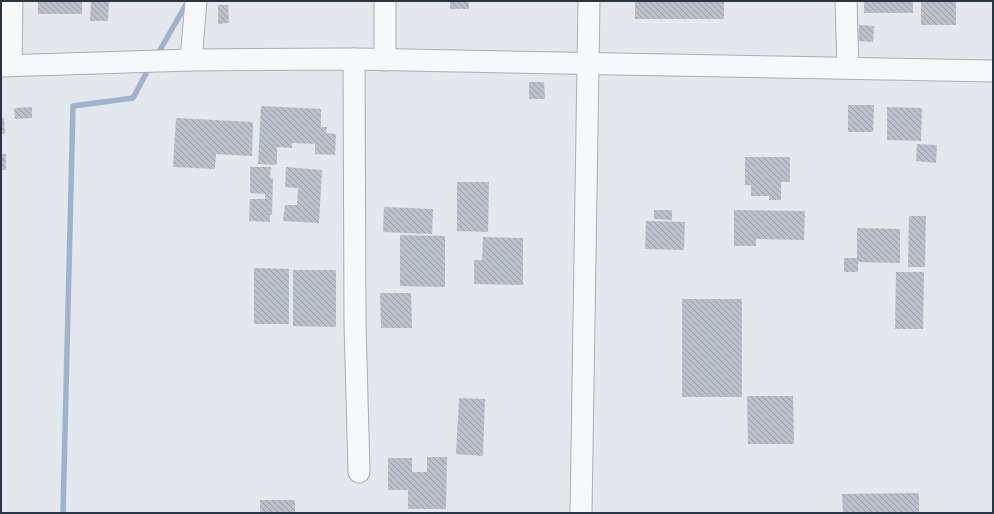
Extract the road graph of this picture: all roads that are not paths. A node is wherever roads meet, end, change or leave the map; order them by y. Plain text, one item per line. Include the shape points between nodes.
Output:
1 (12, 1) edge
2 (196, 1) edge
3 (385, 1) edge
4 (589, 1) edge
5 (846, 1) edge
6 (354, 59) junction
7 (191, 60) junction
8 (385, 60) junction
9 (588, 65) junction
10 (6, 66) edge
11 (848, 68) junction
12 (993, 72) edge
13 (359, 472) dead end
14 (581, 513) edge

1 - 10 street
2 - 7 street
3 - 8 street
4 - 9 street
5 - 11 street
6 - 7 street
6 - 8 street
6 - 13 street via 355,323
7 - 10 street
8 - 9 street
9 - 11 street
9 - 14 street
11 - 12 street

